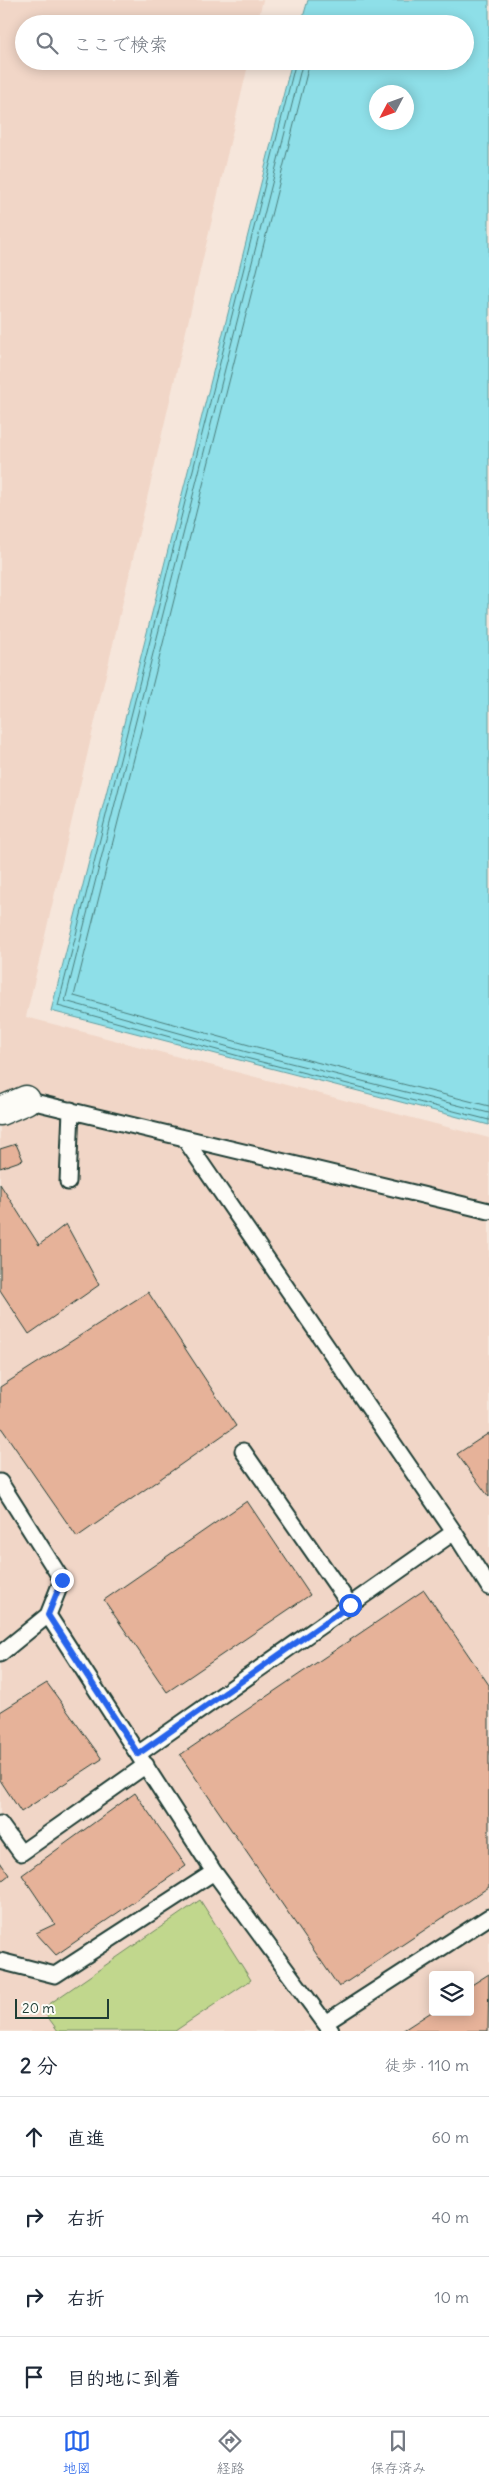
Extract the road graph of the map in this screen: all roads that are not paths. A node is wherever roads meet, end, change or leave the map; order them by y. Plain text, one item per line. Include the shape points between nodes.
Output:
1 (26, 1100) joint
2 (71, 1110) junction
3 (0, 1111) edge
4 (184, 1138) junction
5 (68, 1182) dead end
6 (489, 1211) edge
7 (243, 1451) dead end
8 (0, 1482) edge
9 (454, 1532) junction
10 (489, 1587) edge
11 (350, 1605) junction
12 (48, 1615) junction
13 (0, 1654) edge
14 (142, 1760) junction
15 (0, 1824) edge
16 (214, 1872) junction
17 (489, 1917) edge
18 (0, 1961) edge
19 (328, 2027) edge

1 - 2 lane
1 - 3 street
2 - 4 lane
2 - 5 lane
4 - 6 lane
4 - 9 lane
7 - 11 lane
8 - 12 lane via 62,1580
9 - 10 lane
9 - 11 lane
11 - 14 lane
12 - 13 lane
12 - 14 lane
14 - 15 lane via 21,1853
14 - 16 lane
16 - 18 lane via 54,1975
16 - 19 lane
17 - 19 lane

